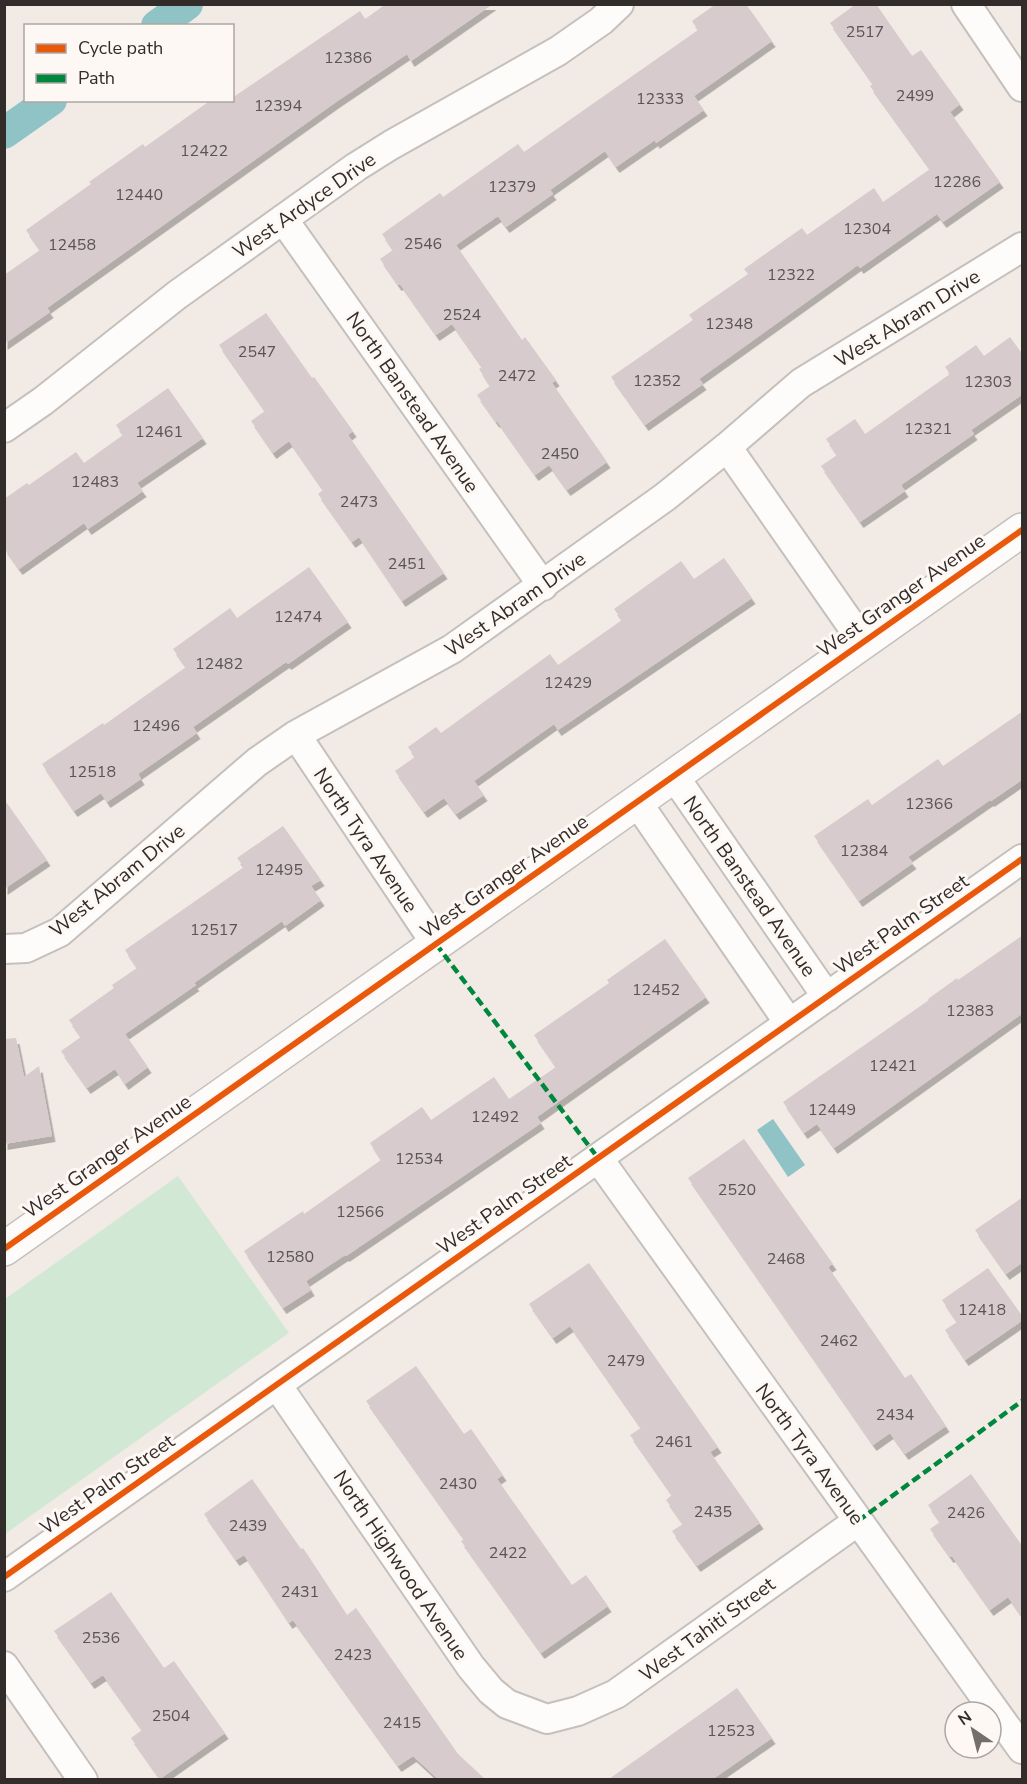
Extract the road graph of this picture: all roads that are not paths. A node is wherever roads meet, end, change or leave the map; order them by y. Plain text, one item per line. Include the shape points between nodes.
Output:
1 (619, 4) edge
2 (966, 4) edge
3 (1023, 87) edge
4 (283, 219) junction
5 (1023, 247) edge
6 (4, 428) edge
7 (727, 447) junction
8 (1023, 530) edge
9 (543, 586) junction
10 (863, 642) junction
11 (296, 735) junction
12 (674, 776) junction
13 (638, 802) junction
14 (1023, 859) edge
15 (436, 945) junction
16 (4, 949) edge
17 (826, 997) junction
18 (789, 1023) junction
19 (598, 1158) junction
20 (4, 1249) edge
21 (277, 1384) junction
22 (858, 1521) junction
23 (4, 1577) edge
24 (4, 1666) edge
25 (547, 1719) joint
26 (1023, 1749) edge
27 (83, 1779) edge

1 - 4 street, West Ardyce Drive via 558,51 391,145
2 - 3 street
4 - 6 street, West Ardyce Drive
4 - 9 street, North Banstead Avenue
5 - 7 street, West Abram Drive via 801,383
7 - 9 street, West Abram Drive
7 - 10 street
8 - 10 street, West Granger Avenue
9 - 11 street, West Abram Drive via 452,649
10 - 12 street, West Granger Avenue
11 - 15 street, North Tyra Avenue
11 - 16 street, West Abram Drive via 257,762 60,932 26,948
12 - 13 street, West Granger Avenue
12 - 17 street, North Banstead Avenue
13 - 15 street, West Granger Avenue
13 - 18 street
14 - 17 street, West Palm Street
15 - 20 street, West Granger Avenue
17 - 18 street, West Palm Street
18 - 19 street, West Palm Street
19 - 21 street, West Palm Street
19 - 22 street, North Tyra Avenue
21 - 23 street, West Palm Street
21 - 25 street, North Highwood Avenue via 471,1667 507,1704
22 - 25 street, West Tahiti Street via 616,1694 578,1711
22 - 26 street, North Tyra Avenue
24 - 27 street

